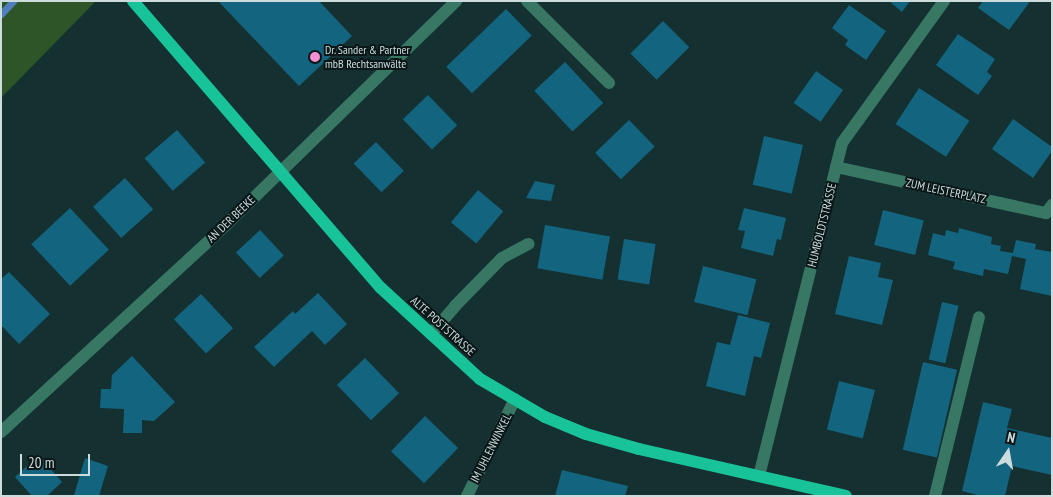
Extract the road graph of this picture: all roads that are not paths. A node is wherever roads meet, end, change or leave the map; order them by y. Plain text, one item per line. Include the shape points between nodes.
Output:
1 (133, 1) edge
2 (456, 1) edge
3 (527, 1) edge
4 (944, 1) edge
5 (609, 84) dead end
6 (836, 167) junction
7 (280, 170) junction
8 (1052, 205) edge
9 (528, 244) dead end
10 (979, 317) dead end
11 (431, 334) junction
12 (515, 400) junction
13 (1, 432) edge
14 (759, 476) junction
15 (467, 496) edge
16 (846, 496) edge
17 (935, 496) edge

1 - 7 main road, ALTE POSTSTRASSE
2 - 7 street, AN DER BEEKE
3 - 5 street
4 - 6 street, HUMBOLDTSTRASSE via 842,143
6 - 8 street, ZUM LEISTERPLATZ via 1046,213
6 - 14 street, HUMBOLDTSTRASSE
7 - 11 main road, ALTE POSTSTRASSE via 381,288
7 - 13 street, AN DER BEEKE via 229,222
9 - 11 street via 502,258
10 - 17 street
11 - 12 main road, ALTE POSTSTRASSE via 480,379
12 - 14 main road, ALTE POSTSTRASSE via 586,434
12 - 15 street, IM UHLENWINKEL
14 - 16 main road, ALTE POSTSTRASSE

